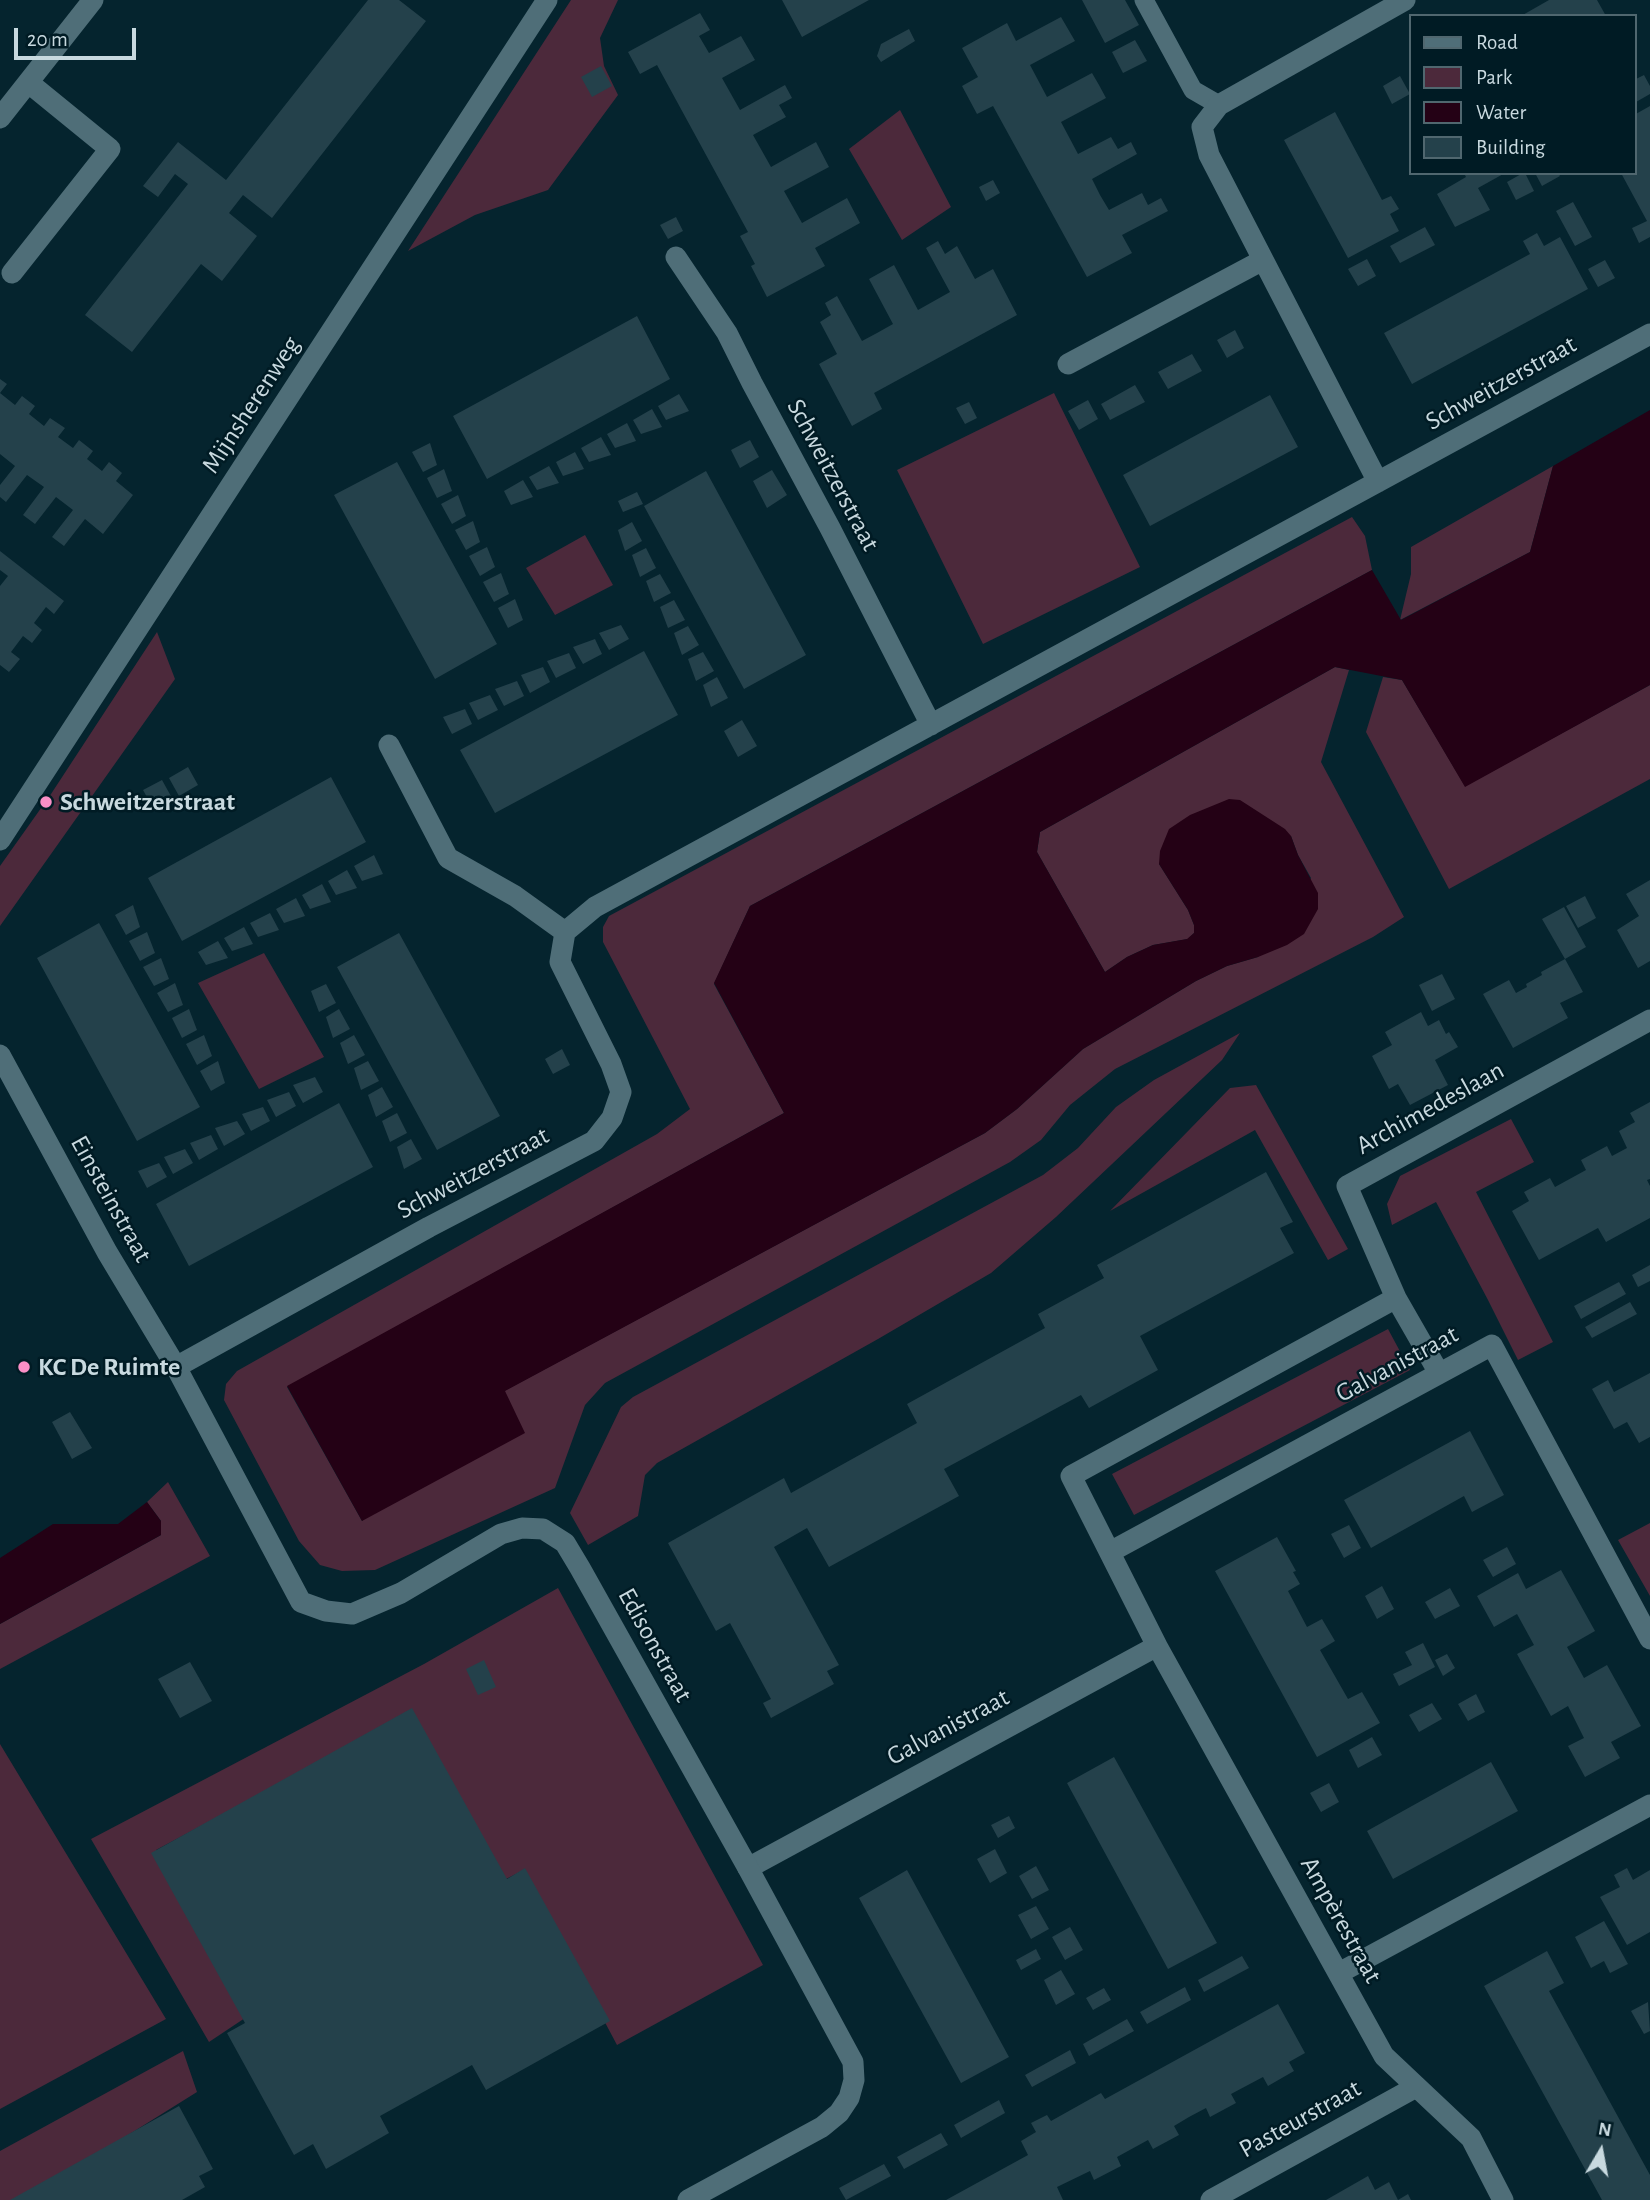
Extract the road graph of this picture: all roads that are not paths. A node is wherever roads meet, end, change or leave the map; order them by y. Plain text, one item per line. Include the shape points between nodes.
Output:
1 (93, 0) edge
2 (547, 0) edge
3 (1144, 0) edge
4 (1405, 0) edge
5 (29, 83) junction
6 (1219, 105) junction
7 (0, 118) edge
8 (676, 257) dead end
9 (1264, 260) junction
10 (12, 273) dead end
11 (1650, 334) edge
12 (1068, 364) dead end
13 (1378, 482) junction
14 (931, 725) junction
15 (389, 745) dead end
16 (0, 840) edge
17 (565, 932) junction
18 (1650, 1020) edge
19 (0, 1055) edge
20 (1396, 1298) junction
21 (176, 1367) junction
22 (1440, 1373) junction
23 (1110, 1552) junction
24 (1650, 1639) edge
25 (1157, 1646) junction
26 (1650, 1805) edge
27 (748, 1868) junction
28 (1339, 1973) junction
29 (1416, 2087) junction
30 (688, 2200) edge
31 (1211, 2200) edge
32 (1503, 2200) edge

1 - 5 street
2 - 16 street, Mijnsherenweg
3 - 6 lane via 1193,90
4 - 6 street
5 - 7 street
5 - 10 street via 110,149
6 - 9 street via 1202,127 1209,155
8 - 14 street, Schweitzerstraat via 727,333
9 - 12 street
9 - 13 street
11 - 13 street, Schweitzerstraat
13 - 14 street, Schweitzerstraat
14 - 17 street, Schweitzerstraat via 595,908
15 - 17 street via 448,858 516,895
17 - 21 street, Schweitzerstraat via 560,962 621,1092 612,1118 594,1141
18 - 20 street, Archimedeslaan via 1347,1186
19 - 21 street, Einsteinstraat via 107,1252
20 - 22 street, Archimedeslaan
20 - 23 street via 1071,1476
21 - 27 street, Edisonstraat via 301,1602 352,1614 401,1593 501,1534 522,1528 543,1529 565,1544
22 - 23 street, Galvanistraat
22 - 24 street, Galvanistraat via 1492,1345
23 - 25 street
25 - 27 street, Galvanistraat
25 - 28 street, Ampèrestraat
26 - 28 street
27 - 30 street, Edisonstraat via 853,2062 854,2080 839,2113 822,2127
28 - 29 street, Ampèrestraat via 1384,2056
29 - 31 street, Pasteurstraat
29 - 32 street, Ampèrestraat via 1471,2138

